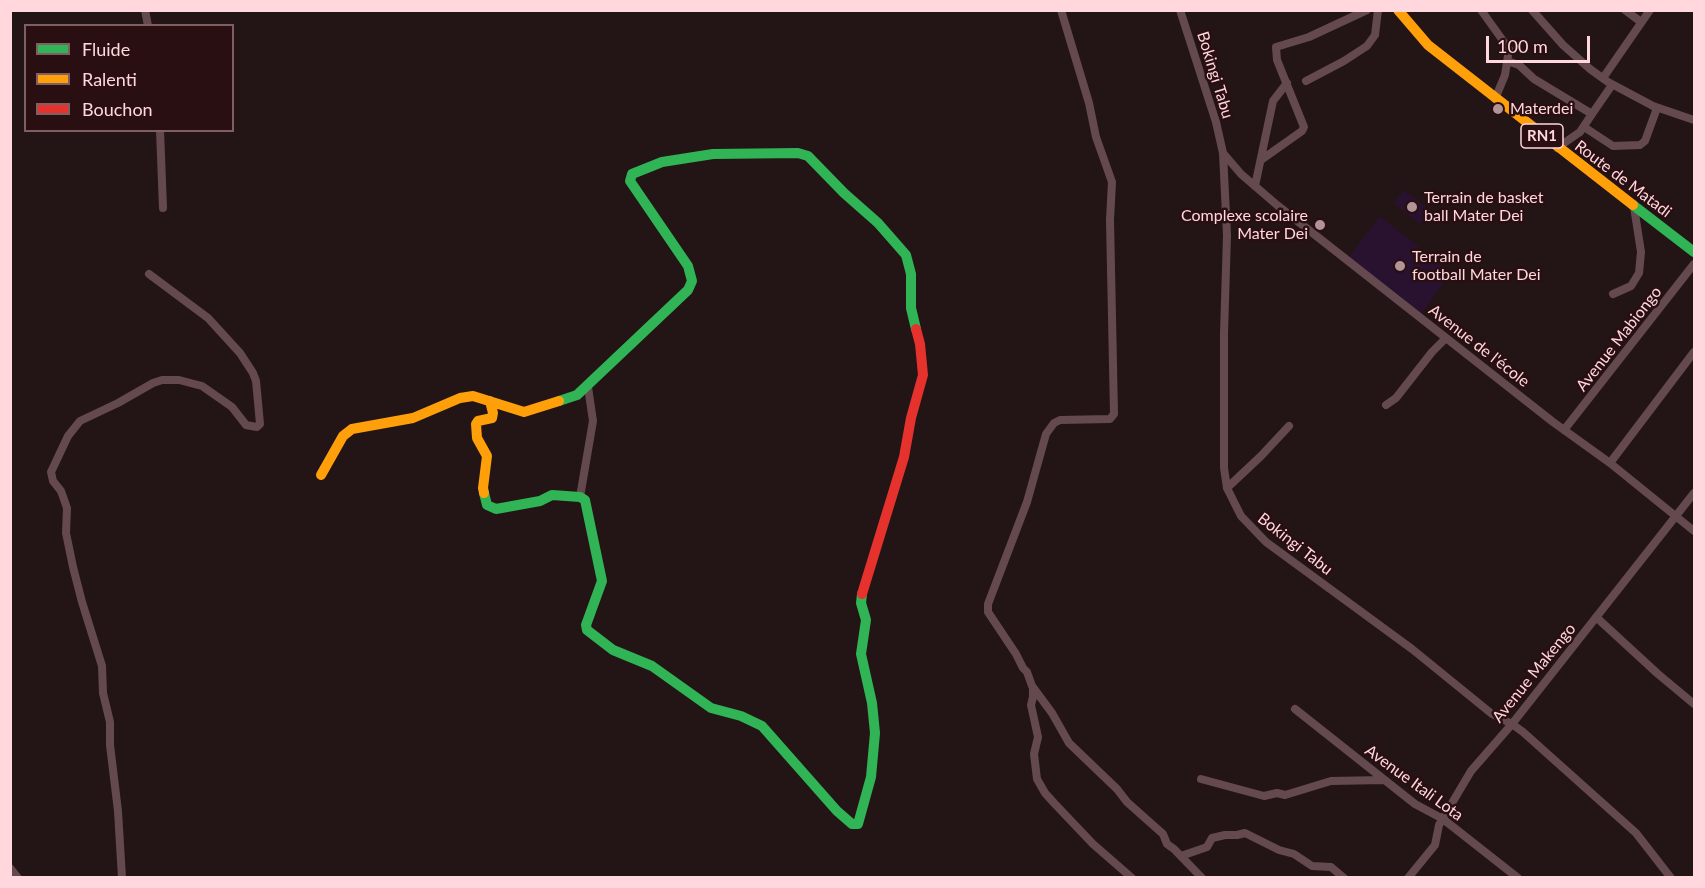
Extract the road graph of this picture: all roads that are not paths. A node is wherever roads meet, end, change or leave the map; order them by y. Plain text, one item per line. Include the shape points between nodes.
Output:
1 (1061, 10) edge
2 (1180, 10) edge
3 (1367, 10) edge
4 (1378, 10) edge
5 (1398, 10) edge
6 (1481, 10) edge
7 (1532, 10) edge
8 (1625, 10) edge
9 (1649, 11) edge
10 (1641, 22) junction
11 (1508, 61) junction
12 (1603, 78) junction
13 (1306, 81) dead end
14 (1287, 83) junction
15 (1612, 85) junction
16 (1496, 99) junction
17 (1657, 108) junction
18 (1592, 114) junction
19 (1695, 120) edge
20 (1584, 127) junction
21 (160, 132) edge
22 (1557, 148) junction
23 (1223, 153) junction
24 (1261, 160) junction
25 (1255, 186) junction
26 (1634, 207) junction
27 (163, 208) dead end
28 (1695, 252) edge
29 (1695, 264) edge
30 (149, 274) dead end
31 (1613, 294) dead end
32 (1446, 338) junction
33 (1695, 352) edge
34 (588, 387) junction
35 (490, 401) junction
36 (1386, 405) dead end
37 (1289, 426) dead end
38 (1564, 430) junction
39 (1610, 463) junction
40 (321, 475) dead end
41 (1227, 488) junction
42 (1695, 494) edge
43 (580, 496) junction
44 (1676, 516) junction
45 (1695, 531) edge
46 (1596, 617) junction
47 (1032, 686) junction
48 (1695, 704) edge
49 (1295, 710) dead end
50 (1512, 724) junction
51 (1201, 778) dead end
52 (1384, 780) junction
53 (1443, 819) junction
54 (1181, 856) junction
55 (10, 868) edge
56 (1513, 876) edge
57 (18, 878) edge
58 (122, 878) edge
59 (1132, 878) edge
60 (1202, 878) edge
61 (1344, 878) edge
62 (1408, 878) edge
63 (1671, 878) edge

1 - 47 street via 1112,182 1114,414 1110,419 1060,420 1051,426 988,604 988,613
2 - 23 street, Bokingi Tabu
3 - 14 street via 1309,37 1276,47 1275,55
4 - 13 street via 1375,34 1367,46
5 - 16 main road, Route de Matadi / RN1 via 1428,45
6 - 11 street via 1508,47
7 - 12 street via 1563,45
8 - 10 street
9 - 10 street
10 - 12 street
11 - 16 street
11 - 18 street
12 - 15 street
14 - 24 street via 1273,101
14 - 24 street via 1304,129
15 - 17 street
15 - 18 street
16 - 22 main road, Route de Matadi / RN1
17 - 19 street
17 - 20 street via 1640,145 1613,146
18 - 20 street
20 - 22 street
21 - 27 street
22 - 26 main road, Route de Matadi / RN1
23 - 25 street, Avenue de l'école
23 - 41 street, Bokingi Tabu via 1227,235
24 - 25 street
25 - 32 street, Avenue de l'école
26 - 28 main road, Route de Matadi / RN1
26 - 31 street via 1641,252 1639,273 1631,286
29 - 38 street, Avenue Mabiongo
30 - 58 street via 203,314 240,353 256,381 260,424 246,425 232,407 202,386 162,380 80,422 68,436 51,472 67,508 66,533 73,567 102,666
32 - 36 street
32 - 38 street, Avenue de l'école
33 - 39 street
34 - 35 main road via 577,395 529,412
34 - 43 street via 592,421
34 - 43 main road via 688,290 692,281 688,266 630,181 632,174 648,167 713,154 803,154 878,223 906,255 923,375 904,457 862,590 866,620 861,654 875,733 872,775 858,824 838,813 762,726 711,708 652,666 613,650 587,630 602,581 585,500
35 - 40 main road via 473,396 460,398 413,418 352,429 343,436
35 - 43 main road via 492,418 476,424 477,438 487,456 483,488 487,505 495,509 552,495
37 - 41 street
38 - 39 street, Avenue de l'école
39 - 44 street, Avenue de l'école
41 - 50 street, Bokingi Tabu via 1246,524 1266,542 1412,649 1492,714
42 - 44 street, Avenue Makengo
44 - 45 street, Avenue de l'école
44 - 46 street, Avenue Makengo
46 - 48 street
46 - 50 street, Avenue Makengo
47 - 54 street via 1069,743
47 - 59 street via 1030,705 1038,737 1034,754 1037,779 1069,820
49 - 52 street, Avenue Itali Lota
50 - 53 street, Avenue Makengo via 1467,776
50 - 63 street, Bokingi Tabu via 1636,833
51 - 52 street via 1264,796 1284,795 1329,781
52 - 53 street, Avenue Itali Lota
53 - 56 street, Avenue Itali Lota
53 - 62 street, Avenue Makengo via 1435,845
54 - 60 street
54 - 61 street via 1207,848 1212,838 1245,833 1312,866 1334,869
55 - 57 street

